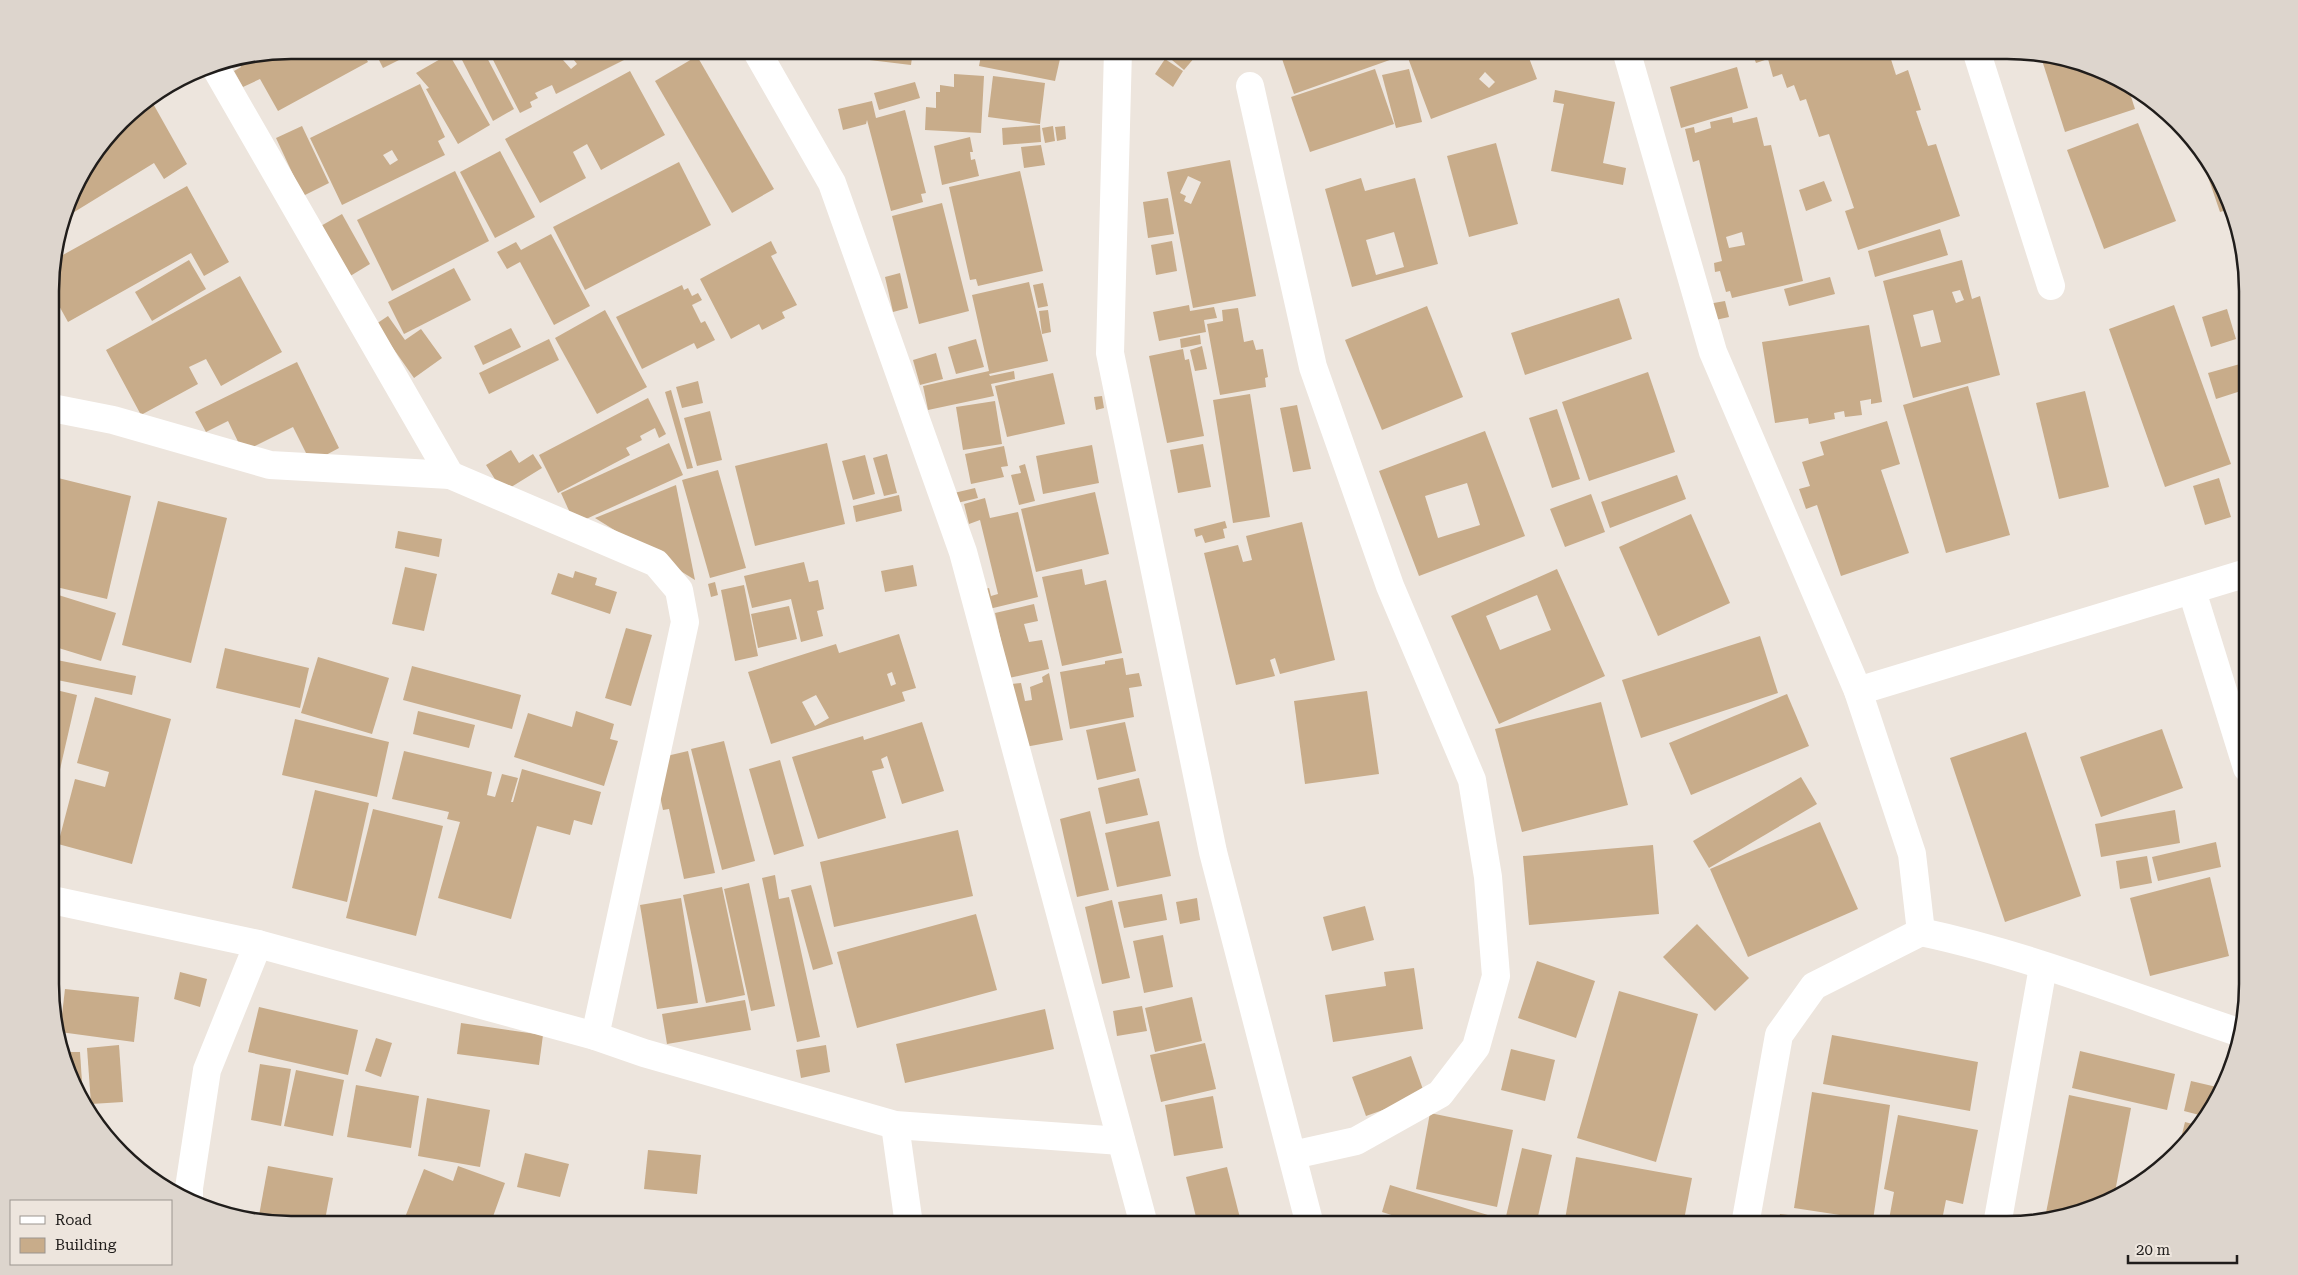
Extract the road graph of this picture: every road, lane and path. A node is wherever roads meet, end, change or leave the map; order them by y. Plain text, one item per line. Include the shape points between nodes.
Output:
1 (761, 59) edge
2 (1118, 59) edge
3 (1629, 59) edge
4 (1979, 59) edge
5 (217, 71) edge
6 (1250, 86) dead end
7 (2051, 286) dead end
8 (59, 409) edge
9 (450, 475) junction
10 (2239, 576) edge
11 (2192, 591) junction
12 (1858, 691) junction
13 (2239, 740) edge
14 (59, 901) edge
15 (1921, 932) junction
16 (258, 944) junction
17 (2043, 966) junction
18 (2235, 1031) edge
19 (596, 1036) junction
20 (895, 1125) junction
21 (1121, 1141) junction
22 (1293, 1156) junction
23 (189, 1193) edge
24 (908, 1216) edge
25 (1142, 1216) edge
26 (1308, 1216) edge
27 (1747, 1216) edge
28 (1998, 1216) edge

1 - 21 street via 832,183 963,552
2 - 22 street via 1110,353 1213,852
3 - 12 street via 1713,352
4 - 7 street
5 - 9 street
6 - 22 street via 1313,368 1390,586 1472,780 1488,877 1496,976 1476,1047 1440,1094 1356,1141
8 - 9 street via 113,420 270,465
9 - 19 street via 656,563 679,590 685,622
10 - 11 street
11 - 12 street
11 - 13 street
12 - 15 street via 1912,854
14 - 16 street
15 - 17 street
15 - 27 street via 1814,986 1779,1035
16 - 19 street
16 - 23 street via 207,1070
17 - 18 street
17 - 28 street
19 - 20 street via 644,1053
20 - 21 street
20 - 24 street
21 - 25 street
22 - 26 street

